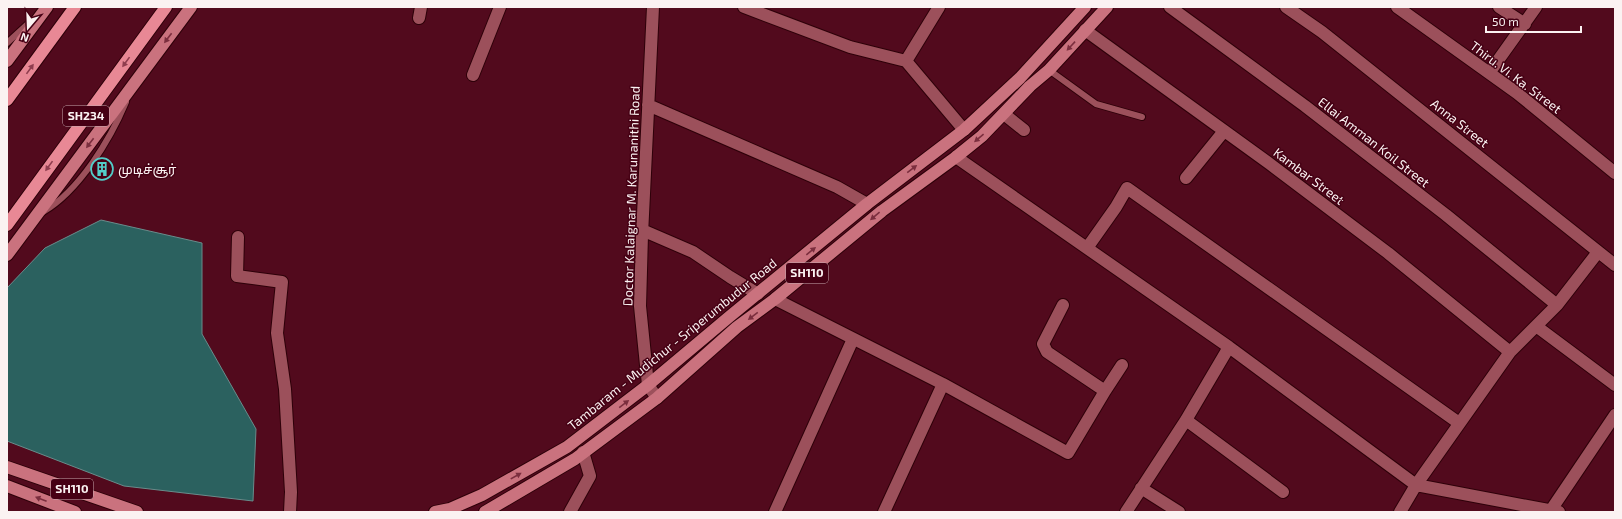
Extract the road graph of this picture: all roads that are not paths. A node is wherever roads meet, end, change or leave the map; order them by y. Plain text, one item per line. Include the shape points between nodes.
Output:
1 (47, 7) edge
2 (75, 7) edge
3 (166, 7) edge
4 (191, 7) edge
5 (500, 7) edge
6 (653, 7) edge
7 (744, 7) edge
8 (939, 7) edge
9 (1085, 7) edge
10 (1107, 7) edge
11 (1170, 7) edge
12 (1286, 7) edge
13 (1397, 7) edge
14 (1499, 7) edge
15 (1536, 7) edge
16 (1525, 24) junction
17 (1085, 30) junction
18 (7, 43) edge
19 (7, 61) edge
20 (906, 61) junction
21 (1049, 70) junction
22 (1489, 73) junction
23 (474, 75) dead end
24 (7, 100) edge
25 (648, 105) junction
26 (1004, 114) junction
27 (1142, 117) dead end
28 (964, 130) junction
29 (1024, 130) dead end
30 (1224, 131) junction
31 (956, 157) junction
32 (1615, 173) edge
33 (1186, 178) dead end
34 (867, 204) junction
35 (7, 225) edge
36 (642, 230) junction
37 (238, 237) dead end
38 (1087, 248) junction
39 (1598, 252) junction
40 (7, 255) edge
41 (1615, 265) edge
42 (758, 294) junction
43 (775, 299) junction
44 (1063, 305) dead end
45 (1557, 305) junction
46 (1536, 326) junction
47 (853, 339) junction
48 (1229, 347) junction
49 (1510, 352) junction
50 (1122, 365) dead end
51 (943, 384) junction
52 (648, 385) junction
53 (1615, 385) edge
54 (1105, 391) junction
55 (657, 398) junction
56 (1615, 415) edge
57 (1186, 420) junction
58 (1459, 423) junction
59 (584, 452) junction
60 (7, 467) edge
61 (1416, 485) junction
62 (7, 486) edge
63 (1141, 488) junction
64 (1283, 492) dead end
65 (482, 495) junction
66 (1555, 511) edge
67 (75, 512) edge
68 (137, 512) edge
69 (290, 512) edge
70 (435, 512) edge
71 (485, 512) edge
72 (570, 512) edge
73 (775, 512) edge
74 (884, 512) edge
75 (1126, 512) edge
76 (1180, 512) edge
77 (1400, 512) edge

1 - 18 lane
1 - 19 main road
24 -> 2 highway
3 -> 35 highway, SH234
4 -> 40 main road
5 - 23 street
6 - 25 street, Doctor Kalaignar M. Karunanithi Road
7 - 20 street via 850,47
8 - 20 street
9 - 28 main road, Tambaram - Mudichur - Sriperumbudur Road / SH110 via 1020,78
10 - 17 main road, SH110
11 - 45 street, Ellai Amman Koil Street via 1305,106
12 - 39 street, Anna Street via 1322,32
13 - 22 street, Thiru. Vi. Ka. Street
14 - 16 street
15 - 16 street
16 - 22 street
17 -> 21 main road, SH110
17 - 30 street, Kambar Street
20 - 28 street
21 - 26 main road, SH110
21 - 27 lane via 1096,104
22 - 32 street, Thiru. Vi. Ka. Street
25 - 34 street via 837,187
25 - 36 street, Doctor Kalaignar M. Karunanithi Road
26 - 29 street
26 -> 31 main road, SH110
34 -> 28 main road, Tambaram - Mudichur - Sriperumbudur Road / SH110
30 - 33 street
30 - 49 street, Kambar Street via 1388,253
31 - 38 street
31 -> 43 main road, SH110 via 882,211
42 -> 34 main road, Tambaram - Mudichur - Sriperumbudur Road / SH110
36 - 42 street via 693,252
36 - 52 street, Doctor Kalaignar M. Karunanithi Road via 640,306
37 - 69 street via 237,276 282,282 277,333 285,389
38 - 48 street
38 - 58 street via 1126,188
39 - 41 street, Anna Street
39 - 45 street
42 - 52 main road, Tambaram - Mudichur - Sriperumbudur Road / SH110
43 - 47 street
43 -> 55 main road, SH110 via 737,328
44 - 54 street via 1043,344 1047,352
45 - 46 street
46 - 49 street
46 - 53 street
47 - 51 street
47 - 73 street
48 - 57 street
48 - 61 street
49 - 58 street
50 - 54 street
51 - 54 street via 1068,453
51 - 74 street
52 - 55 street
65 -> 52 main road, Tambaram - Mudichur - Sriperumbudur Road / SH110 via 567,447
55 - 59 main road, SH110
56 - 66 street
57 - 63 street
57 - 64 street
58 - 61 street
59 - 71 main road, SH110
59 - 72 street via 590,476
60 - 68 main road, SH110
61 - 66 street
61 - 77 street
67 -> 62 main road, SH110
63 - 75 street
63 - 76 street
65 - 70 main road, Tambaram - Mudichur - Sriperumbudur Road / SH110 via 450,509
65 - 71 main road, SH110

